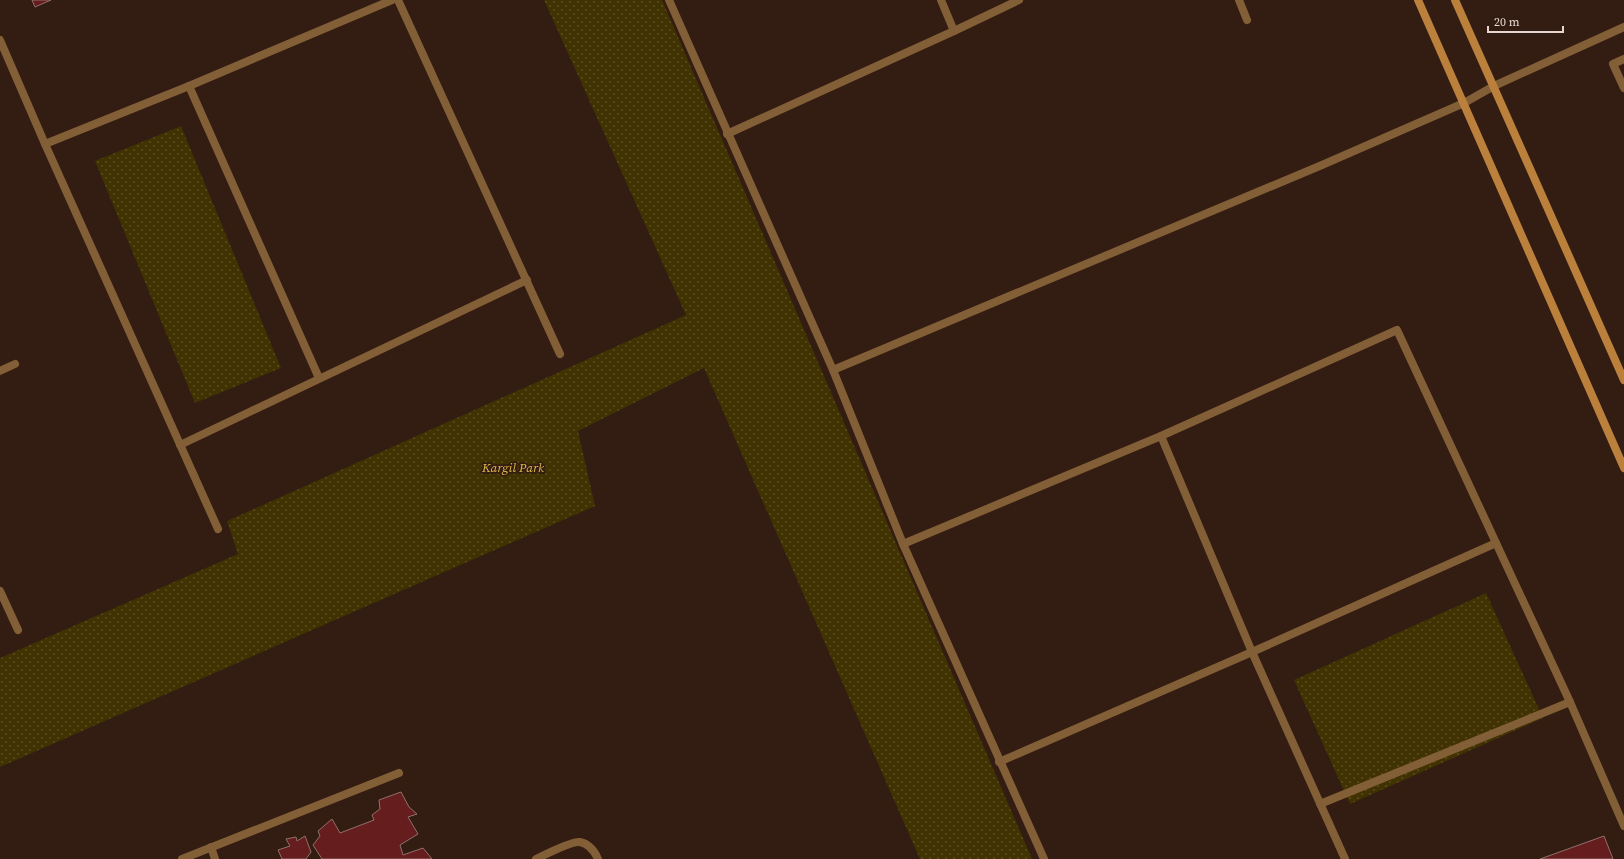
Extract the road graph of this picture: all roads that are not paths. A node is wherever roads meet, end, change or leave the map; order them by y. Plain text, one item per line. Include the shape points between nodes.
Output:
1 (392, 0) edge
2 (398, 0) edge
3 (668, 0) edge
4 (941, 0) edge
5 (1019, 0) edge
6 (1239, 0) edge
7 (1418, 0) edge
8 (1455, 0) edge
9 (1247, 20) dead end
10 (1624, 27) edge
11 (954, 31) junction
12 (0, 40) edge
13 (1624, 59) edge
14 (189, 86) junction
15 (1494, 86) junction
16 (1624, 88) edge
17 (1464, 103) junction
18 (727, 134) junction
19 (45, 144) junction
20 (527, 280) junction
21 (560, 354) dead end
22 (15, 364) dead end
23 (833, 370) junction
24 (0, 371) edge
25 (318, 378) junction
26 (1624, 380) edge
27 (1162, 436) junction
28 (180, 445) junction
29 (1624, 468) edge
30 (218, 529) dead end
31 (1496, 543) junction
32 (903, 544) junction
33 (0, 591) edge
34 (18, 630) dead end
35 (1252, 652) junction
36 (1570, 702) junction
37 (999, 762) junction
38 (399, 773) dead end
39 (1320, 804) junction
40 (1624, 826) edge
41 (211, 847) junction
42 (182, 859) edge
43 (215, 859) edge
44 (536, 859) edge
45 (598, 859) edge
46 (1044, 859) edge
47 (1345, 859) edge

1 - 14 street
2 - 20 street
3 - 18 street
4 - 11 street
5 - 11 street
6 - 9 street
7 - 17 main road
8 - 15 main road
10 - 15 street
11 - 18 street
12 - 19 street
13 - 16 street via 1613,64
14 - 19 street
14 - 25 street
15 - 17 street
15 - 26 main road
17 - 23 street
17 - 29 main road
18 - 23 street
19 - 28 street
20 - 21 street
20 - 25 street
22 - 24 street
23 - 32 street
25 - 28 street
27 - 31 street via 1397,330
27 - 32 street
27 - 35 street
28 - 30 street
31 - 35 street
31 - 36 street
32 - 37 street
33 - 34 street
35 - 37 street
35 - 39 street
36 - 39 street
36 - 40 street
37 - 46 street
38 - 41 street
39 - 47 street
41 - 42 street
41 - 43 street
44 - 45 street via 579,842 595,852

